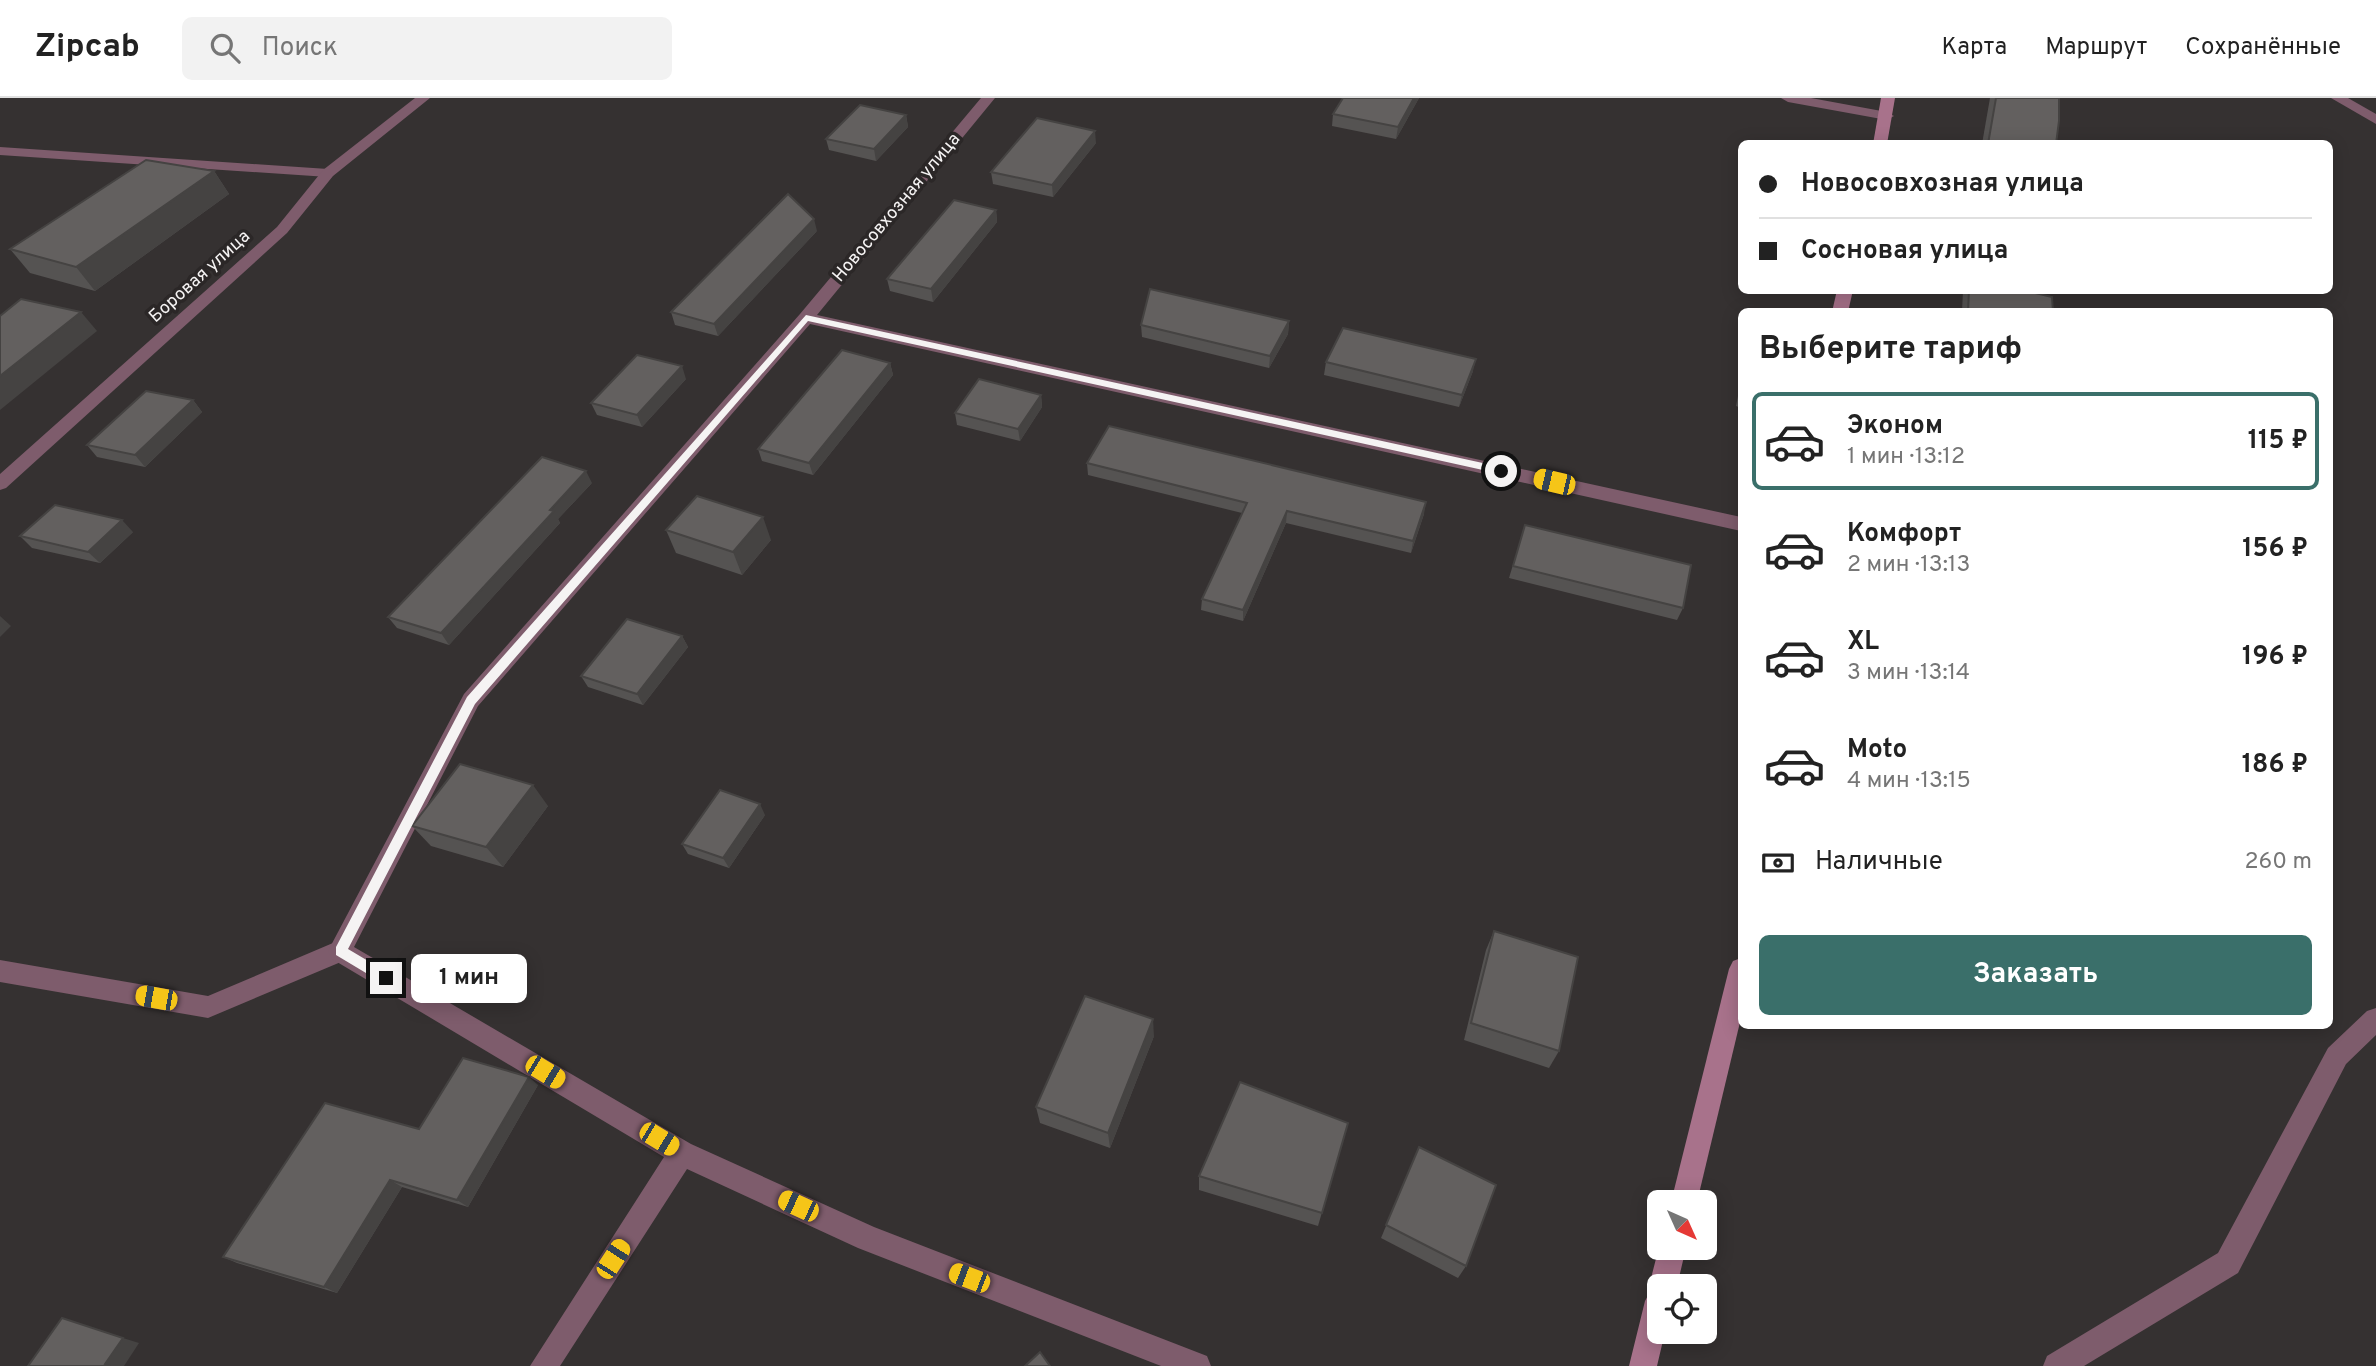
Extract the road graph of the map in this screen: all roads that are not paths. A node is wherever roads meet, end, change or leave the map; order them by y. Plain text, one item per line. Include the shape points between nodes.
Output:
1 (423, 98) edge
2 (988, 98) edge
3 (1788, 98) edge
4 (1888, 98) edge
5 (2338, 98) edge
6 (1886, 116) junction
7 (2376, 120) edge
8 (1881, 140) edge
9 (0, 151) edge
10 (328, 173) junction
11 (806, 318) junction
12 (0, 484) edge
13 (1738, 523) edge
14 (340, 951) junction
15 (0, 971) edge
16 (1738, 981) edge
17 (2376, 1019) edge
18 (682, 1153) junction
19 (1687, 1190) edge
20 (1648, 1344) edge
21 (544, 1366) edge
22 (1197, 1366) edge
23 (1643, 1366) edge
24 (2057, 1366) edge

1 - 10 street, Боровая улица
2 - 11 street, Новосовхозная улица
3 - 6 street
4 - 6 street
5 - 7 street
6 - 8 street
9 - 10 street
10 - 12 street, Боровая улица via 282,230
11 - 13 street
11 - 14 street, Новосовхозная улица via 471,701
14 - 15 street via 208,1007
14 - 18 street
16 - 19 street
17 - 24 street via 2336,1056 2228,1263
18 - 21 street
18 - 22 street via 868,1238
20 - 23 street

